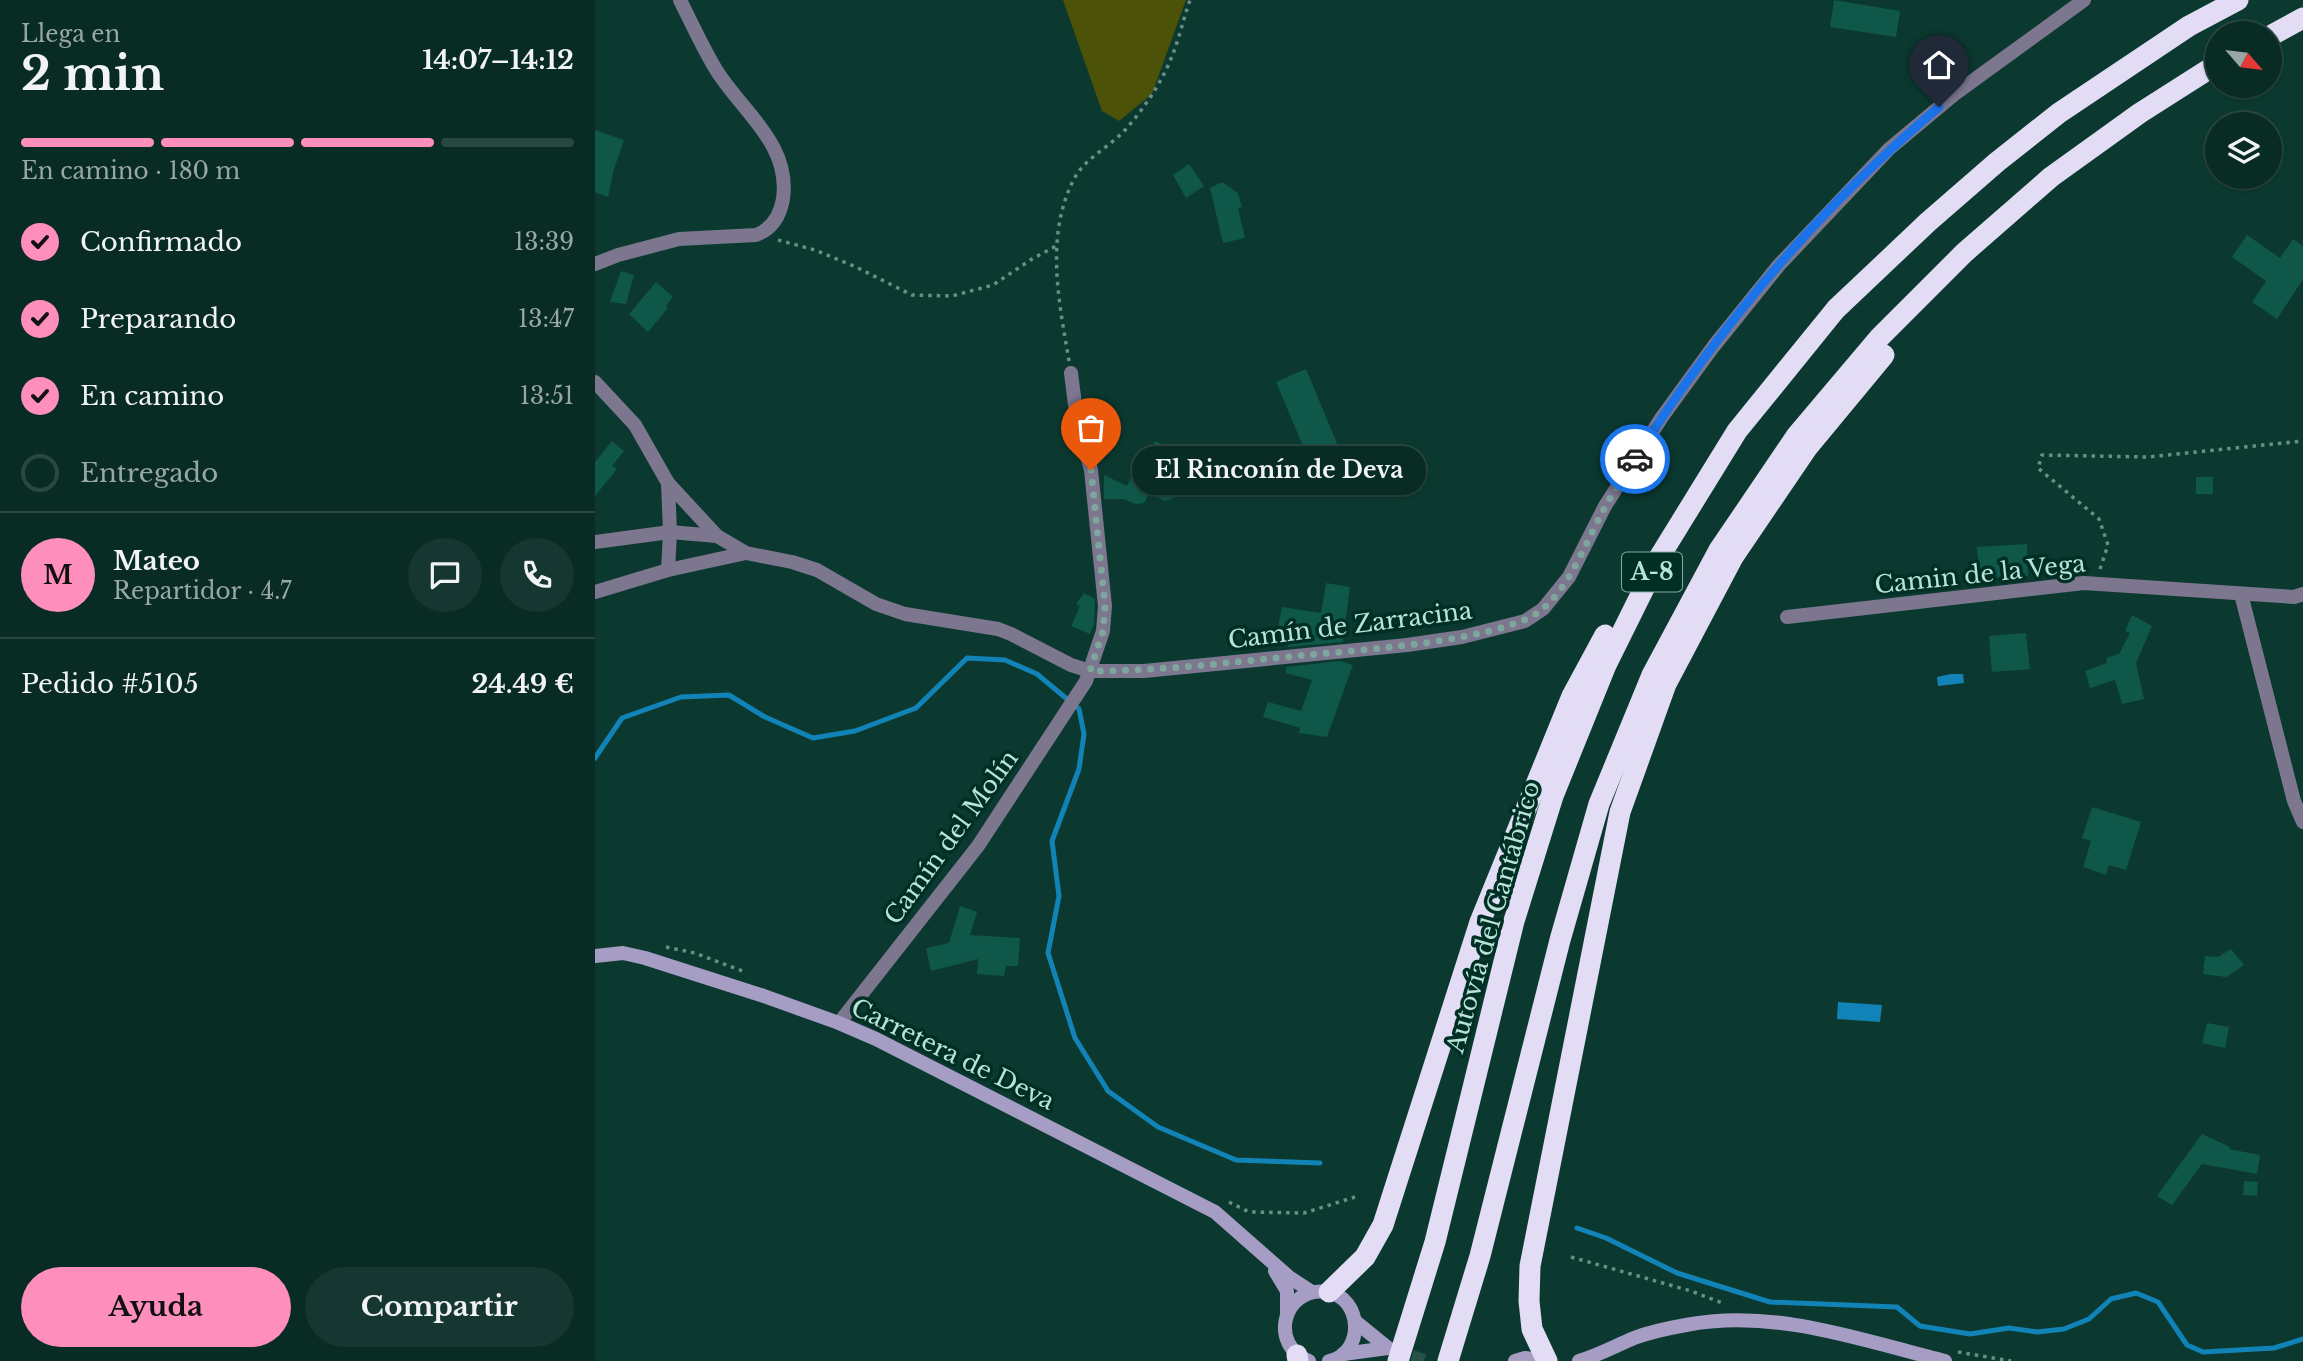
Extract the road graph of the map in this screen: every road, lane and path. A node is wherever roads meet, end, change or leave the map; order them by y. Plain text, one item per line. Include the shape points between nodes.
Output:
1 (680, 0) edge
2 (1190, 0) edge
3 (2084, 0) edge
4 (2238, 0) edge
5 (2303, 18) edge
6 (2282, 29) edge
7 (2205, 72) edge
8 (2140, 113) junction
9 (756, 235) junction
10 (1056, 246) junction
11 (595, 264) edge
12 (1071, 373) joint
13 (595, 382) edge
14 (2303, 441) edge
15 (668, 483) junction
16 (670, 532) junction
17 (717, 537) junction
18 (595, 542) edge
19 (746, 553) junction
20 (1660, 556) junction
21 (668, 570) junction
22 (2095, 584) junction
23 (595, 592) edge
24 (2241, 593) junction
25 (2303, 594) edge
26 (1787, 617) dead end
27 (1090, 671) junction
28 (2303, 822) edge
29 (595, 956) edge
30 (839, 1023) junction
31 (1266, 1255) junction
32 (1320, 1292) junction
33 (1287, 1313) junction
34 (1356, 1322) junction
35 (1343, 1354) junction
36 (1599, 1357) edge
37 (1302, 1359) edge
38 (1329, 1361) edge
39 (1398, 1361) edge
40 (1448, 1361) edge
41 (1515, 1361) edge
42 (1546, 1361) edge
43 (1579, 1361) edge
44 (1945, 1361) edge

1 - 9 street via 715,69 764,130 776,153 785,185 782,207 775,223
2 - 10 path via 1174,52 1152,94 1125,130 1082,166 1073,181
3 - 27 street, Camín de Zarracina via 1956,93 1889,149 1779,265 1662,417 1605,506 1569,577 1543,609 1525,621 1407,645 1145,671
4 - 20 highway, Autovía del Cantábrico / A-8 via 2189,26 2059,113 1967,188 1836,309 1737,431
5 - 6 highway
7 - 8 highway, A-8
8 - 40 highway, A-8 via 2051,177 1963,253 1879,338 1797,435 1719,550 1652,676 1599,804
8 - 42 highway via 1970,263 1887,350 1807,448 1733,557 1666,684 1620,812 1530,1266 1532,1329
9 - 10 path via 815,250 912,295 939,296 993,285
9 - 11 street via 679,239
10 - 12 path
12 - 27 street, Camín del Molín via 1077,420 1091,470 1105,606 1103,631
13 - 15 street via 635,425
14 - 22 path via 2148,457 2042,455 2038,468 2099,519 2108,545
15 - 16 street
15 - 17 street
16 - 17 street
16 - 18 street
16 - 21 street
17 - 19 street
19 - 21 street
19 - 27 street via 817,570 876,604 905,614 998,629
20 - 32 highway via 1621,605 1572,696 1532,790 1480,922 1383,1225 1365,1257
20 - 39 highway, Autovía del Cantábrico / A-8 via 1606,664 1552,796 1514,921 1435,1242
21 - 23 street
22 - 24 street, Camin de la Vega
22 - 26 street, Camin de la Vega
24 - 25 street, Camin de la Vega
24 - 28 street
27 - 30 street, Camín del Molín via 978,846
29 - 30 street, Carretera de Deva via 624,953 645,958
30 - 31 street, Carretera de Deva via 1215,1212
31 - 32 street, Carretera de Deva via 1289,1277
31 - 33 street, Carretera de Deva via 1287,1291
32 - 33 street via 1296,1300
32 - 34 street, Carretera de Deva via 1341,1297
33 - 37 street, Carretera de Deva via 1284,1332
34 - 35 street via 1355,1336
34 - 35 street, Carretera de Deva via 1388,1348
35 - 38 street
36 - 43 street
36 - 44 street via 1635,1338 1687,1324 1754,1319 1808,1326
41 - 42 street

